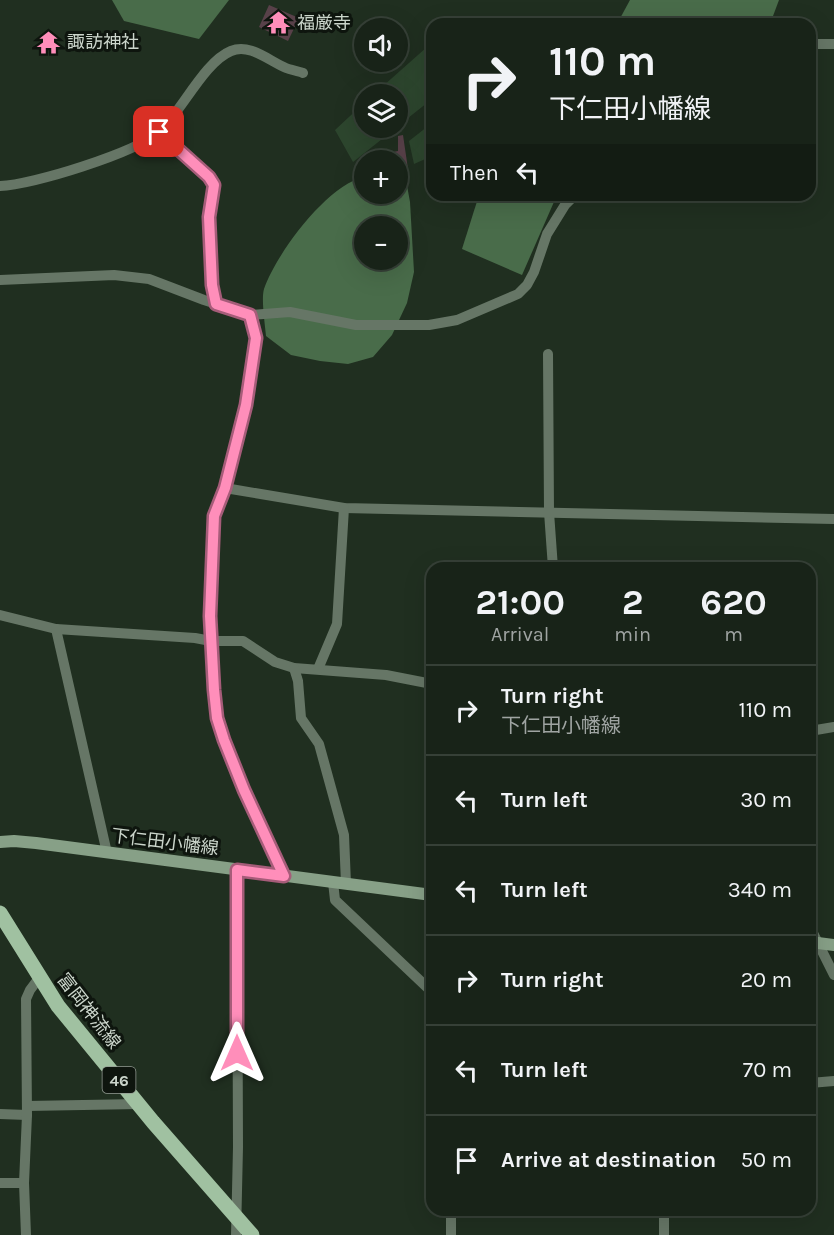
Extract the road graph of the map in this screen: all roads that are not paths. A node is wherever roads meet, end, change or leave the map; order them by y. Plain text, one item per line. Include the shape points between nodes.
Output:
1 (816, 44) edge
2 (834, 44) edge
3 (303, 73) dead end
4 (159, 132) junction
5 (0, 186) edge
6 (569, 201) edge
7 (0, 280) edge
8 (216, 304) junction
9 (250, 315) junction
10 (548, 354) dead end
11 (225, 488) junction
12 (344, 508) junction
13 (549, 512) junction
14 (834, 519) edge
15 (553, 562) edge
16 (0, 615) edge
17 (56, 629) junction
18 (211, 641) junction
19 (294, 668) junction
20 (318, 669) junction
21 (426, 683) edge
22 (834, 727) edge
23 (816, 730) edge
24 (0, 842) edge
25 (107, 853) junction
26 (237, 870) junction
27 (284, 876) junction
28 (333, 882) junction
29 (346, 884) junction
30 (426, 894) edge
31 (0, 913) edge
32 (816, 943) edge
33 (816, 945) edge
34 (834, 945) edge
35 (834, 975) edge
36 (39, 978) junction
37 (426, 986) edge
38 (834, 1081) edge
39 (816, 1082) edge
40 (139, 1104) junction
41 (27, 1110) junction
42 (0, 1114) edge
43 (0, 1183) edge
44 (24, 1183) junction
45 (451, 1216) edge
46 (664, 1216) edge
47 (236, 1218) junction
48 (26, 1235) edge
49 (236, 1235) edge
50 (252, 1235) edge
51 (451, 1235) edge
52 (664, 1235) edge

1 - 2 street
3 - 4 street via 250,50 232,50 213,63
4 - 5 street via 141,145 102,159 36,181
4 - 8 street via 214,185 209,217
6 - 9 street via 547,234 527,285 518,294 457,320 429,325 356,325 290,312
7 - 8 street via 114,275 149,279
8 - 9 street
9 - 11 street via 256,338 246,405
10 - 13 street
11 - 12 street
11 - 18 street via 214,516
12 - 13 street
12 - 20 street via 337,624
13 - 14 street
13 - 15 street
16 - 17 street
17 - 18 street
17 - 25 street
18 - 19 street via 243,641 275,662
18 - 27 street via 217,718 244,790
19 - 20 street
19 - 29 street via 301,718 319,744 344,835
20 - 21 street
22 - 23 street
24 - 25 main road, 下仁田小幡線
25 - 26 main road, 下仁田小幡線
26 - 27 main road, 下仁田小幡線
26 - 47 street
27 - 28 main road, 下仁田小幡線
28 - 29 main road, 下仁田小幡線
28 - 37 street via 335,900
29 - 30 main road, 下仁田小幡線
31 - 36 main road, 富岡神流線 / 46
32 - 34 main road
33 - 35 street
36 - 40 main road, 富岡神流線 / 46
36 - 41 street via 27,999
38 - 39 street
40 - 41 street
40 - 47 main road, 富岡神流線 / 46
41 - 42 street
41 - 44 street
43 - 44 street
44 - 48 street
45 - 51 street
46 - 52 street
47 - 49 street
47 - 50 main road, 富岡神流線 / 46

